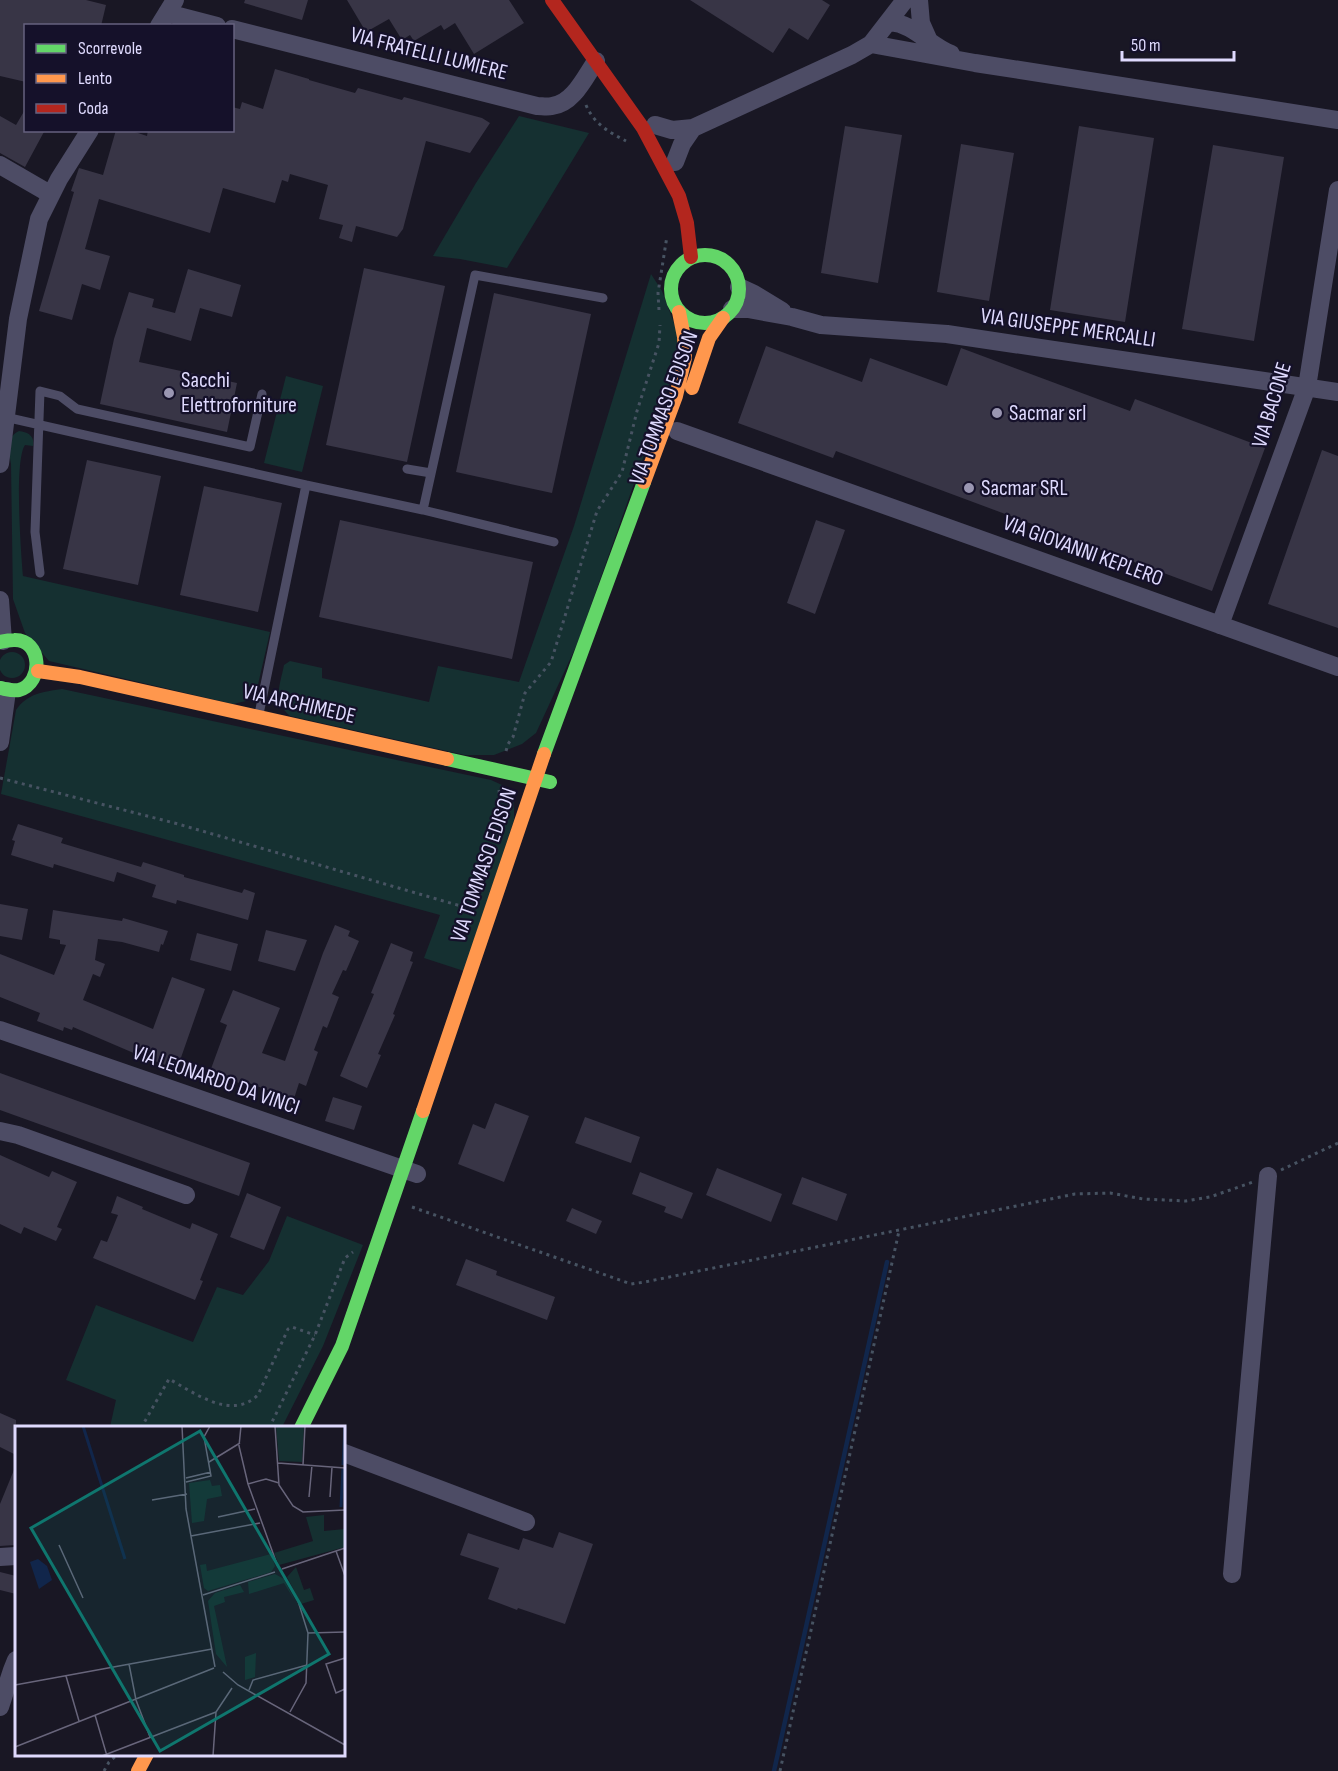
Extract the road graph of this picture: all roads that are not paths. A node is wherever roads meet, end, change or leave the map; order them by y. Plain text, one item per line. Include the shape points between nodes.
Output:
1 (552, 0) edge
2 (905, 0) edge
3 (919, 0) edge
4 (167, 13) edge
5 (890, 22) junction
6 (209, 24) edge
7 (234, 30) edge
8 (930, 42) junction
9 (872, 44) junction
10 (975, 63) junction
11 (601, 68) junction
12 (1338, 120) edge
13 (655, 125) junction
14 (693, 128) junction
15 (89, 132) edge
16 (675, 162) junction
17 (0, 165) edge
18 (1338, 190) edge
19 (50, 194) junction
20 (694, 200) dead end
21 (709, 240) dead end
22 (714, 256) junction
23 (691, 257) junction
24 (739, 287) junction
25 (603, 298) dead end
26 (679, 312) junction
27 (728, 314) junction
28 (792, 317) junction
29 (1307, 387) junction
30 (1338, 392) edge
31 (262, 393) dead end
32 (5, 417) junction
33 (38, 424) junction
34 (677, 431) junction
35 (669, 453) dead end
36 (0, 464) edge
37 (407, 469) dead end
38 (431, 473) junction
39 (306, 485) junction
40 (423, 510) junction
41 (554, 542) dead end
42 (40, 573) dead end
43 (0, 600) edge
44 (0, 605) edge
45 (1220, 625) junction
46 (1, 642) edge
47 (1338, 667) edge
48 (38, 671) junction
49 (4, 689) edge
50 (258, 717) junction
51 (0, 742) edge
52 (535, 779) junction
53 (550, 782) dead end
54 (0, 1030) edge
55 (0, 1131) edge
56 (413, 1173) junction
57 (1268, 1176) road end
58 (186, 1195) dead end
59 (302, 1426) edge
60 (345, 1453) edge
61 (526, 1522) dead end
62 (15, 1556) edge
63 (0, 1557) edge
64 (1232, 1574) dead end
65 (15, 1662) edge
66 (0, 1707) edge
67 (146, 1756) edge
68 (138, 1771) edge

1 - 11 street
2 - 5 street
3 - 8 street via 921,23
4 - 6 street
5 - 8 street via 905,25
5 - 9 street
7 - 11 street, VIA FRATELLI LUMIERE via 537,106 554,106 568,100
8 - 10 street
9 - 10 street
9 - 14 street
10 - 12 street
11 - 13 street
11 - 23 street via 643,128 679,196
13 - 14 street via 672,130
13 - 16 street
14 - 16 street
15 - 19 street
16 - 20 street
17 - 19 street
18 - 29 street, VIA BACONE
19 - 32 street via 39,219 27,270
21 - 22 street
22 - 23 street
22 - 24 street via 732,267
23 - 26 street via 675,271 671,282 670,292
24 - 27 street via 736,303
24 - 28 street, VIA GIUSEPPE MERCALLI
25 - 38 lane via 475,275
26 - 27 street via 705,323
26 - 52 street, VIA TOMMASO EDISON via 685,358 676,396
27 - 28 street, VIA GIUSEPPE MERCALLI via 748,309
27 - 34 street, VIA TOMMASO EDISON via 709,338
28 - 29 street, VIA GIUSEPPE MERCALLI via 821,325 947,334
29 - 30 street, VIA GIUSEPPE MERCALLI
29 - 45 street, VIA BACONE
31 - 33 lane via 250,447 77,409 60,396 40,391
32 - 33 lane
32 - 36 street
33 - 39 lane
33 - 42 lane via 35,532
34 - 35 street, VIA TOMMASO EDISON
34 - 45 street, VIA GIOVANNI KEPLERO
37 - 38 lane
38 - 40 lane
39 - 40 lane
39 - 50 lane
40 - 41 lane
43 - 44 street
44 - 46 street
45 - 47 street, VIA GIOVANNI KEPLERO
46 - 48 street via 26,643 36,655
48 - 49 street via 23,689
48 - 50 street, VIA ARCHIMEDE
49 - 51 street
50 - 52 street, VIA ARCHIMEDE
52 - 53 street, VIA ARCHIMEDE
52 - 56 street, VIA TOMMASO EDISON
54 - 56 street, VIA LEONARDO DA VINCI
55 - 58 street
56 - 59 street, VIA TOMMASO EDISON via 393,1201 342,1346
57 - 64 street
60 - 61 street
62 - 63 street
65 - 66 street
67 - 68 street

